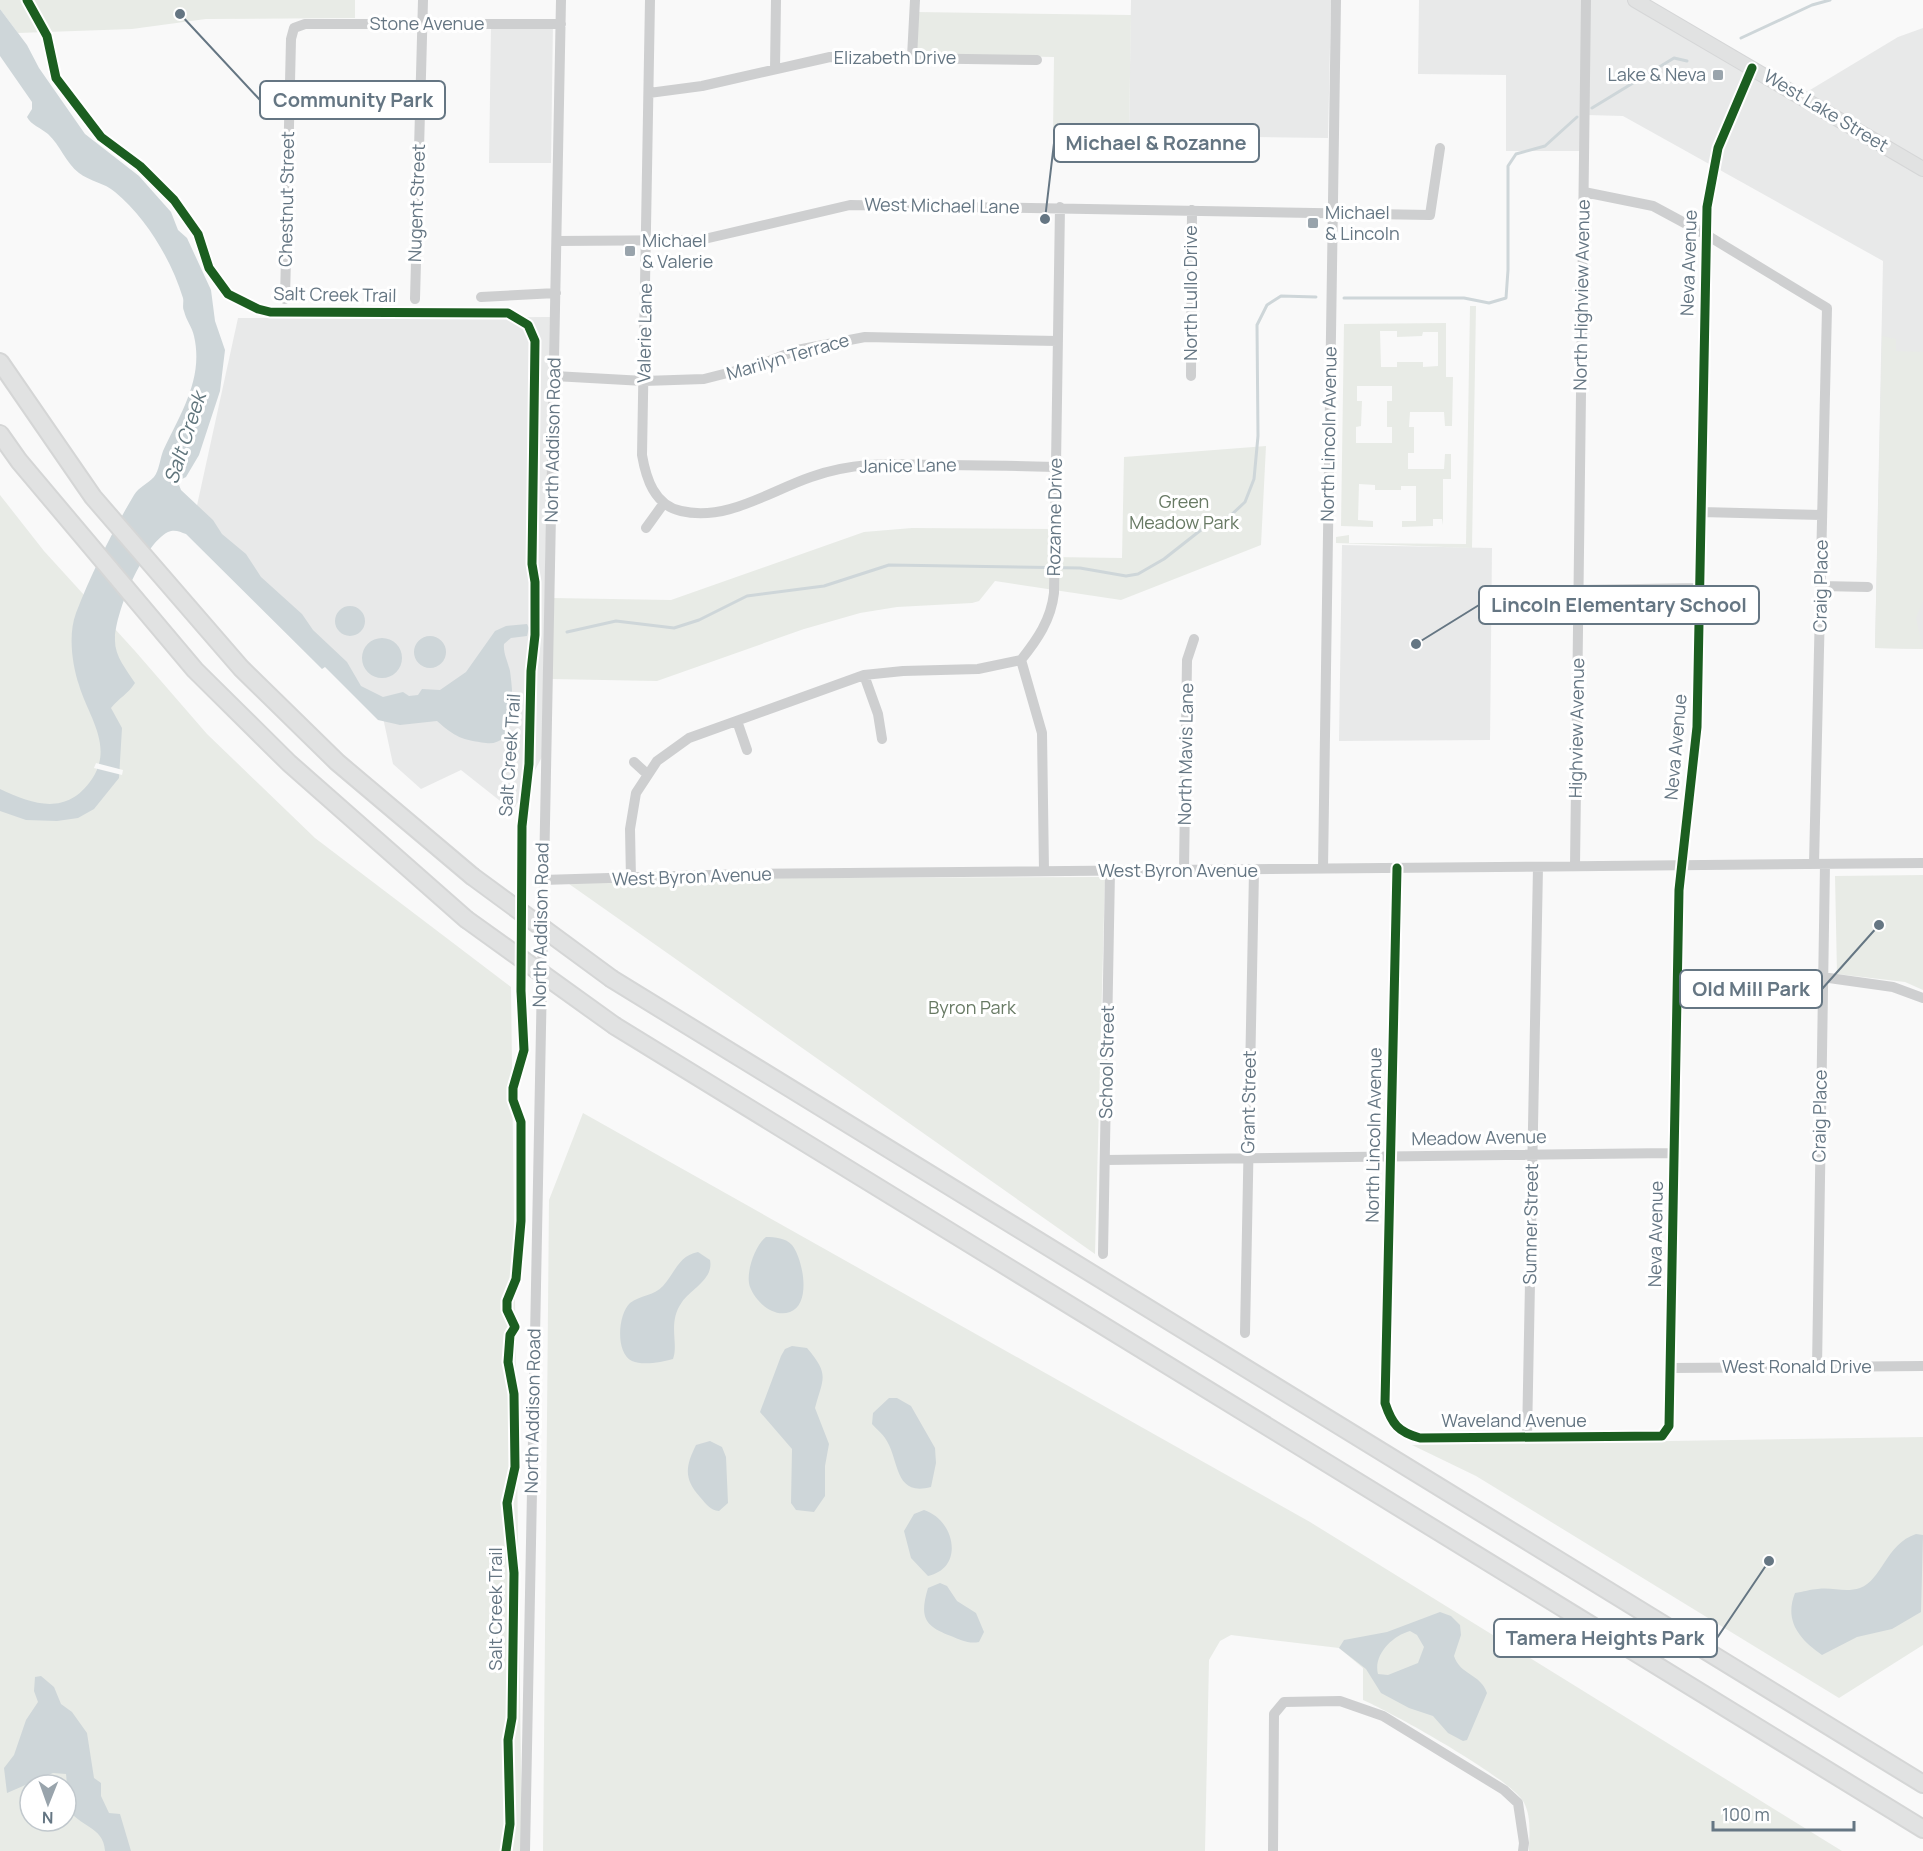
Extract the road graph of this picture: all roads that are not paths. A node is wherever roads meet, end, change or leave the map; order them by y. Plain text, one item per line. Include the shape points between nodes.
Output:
1 (423, 0) edge
2 (561, 0) edge
3 (650, 0) edge
4 (776, 0) edge
5 (915, 0) edge
6 (1336, 0) edge
7 (1586, 0) edge
8 (1635, 0) edge
9 (422, 24) junction
10 (561, 24) junction
11 (294, 28) joint
12 (912, 57) junction
13 (1037, 60) dead end
14 (1752, 68) junction
15 (775, 69) junction
16 (649, 93) junction
17 (1440, 148) dead end
18 (1923, 169) edge
19 (1584, 192) junction
20 (1060, 207) junction
21 (1192, 210) junction
22 (1331, 213) junction
23 (1705, 234) junction
24 (557, 241) junction
25 (646, 241) junction
26 (556, 293) junction
27 (481, 297) dead end
28 (285, 299) dead end
29 (415, 299) dead end
30 (1058, 341) junction
31 (0, 362) edge
32 (555, 376) junction
33 (1191, 376) dead end
34 (644, 381) junction
35 (0, 434) edge
36 (1056, 467) junction
37 (664, 503) junction
38 (1701, 512) junction
39 (1822, 515) junction
40 (646, 528) dead end
41 (1821, 586) junction
42 (1868, 586) dead end
43 (1701, 588) junction
44 (1578, 590) junction
45 (1194, 639) dead end
46 (1021, 660) junction
47 (864, 675) junction
48 (737, 721) junction
49 (882, 739) dead end
50 (747, 750) dead end
51 (634, 762) dead end
52 (646, 773) junction
53 (1923, 863) edge
54 (1819, 864) junction
55 (1680, 865) junction
56 (1575, 866) junction
57 (1538, 867) junction
58 (1397, 868) junction
59 (1323, 869) junction
60 (1184, 870) junction
61 (1044, 871) junction
62 (1110, 871) junction
63 (1254, 871) junction
64 (631, 879) junction
65 (542, 880) junction
66 (1822, 977) junction
67 (1923, 998) edge
68 (1673, 1153) junction
69 (1532, 1154) junction
70 (1390, 1156) junction
71 (1248, 1158) junction
72 (1105, 1160) junction
73 (1103, 1254) dead end
74 (1245, 1333) dead end
75 (1923, 1366) edge
76 (1670, 1368) junction
77 (1817, 1368) junction
78 (1385, 1403) joint
79 (1662, 1436) joint
80 (1527, 1438) junction
81 (1923, 1784) edge
82 (1923, 1829) edge
83 (525, 1851) edge
84 (1273, 1851) edge
85 (1523, 1851) edge

1 - 9 street, Nugent Street
2 - 10 street, North Addison Road
3 - 16 street, Valerie Lane
4 - 15 street
5 - 12 street
6 - 22 street, North Lincoln Avenue
7 - 19 street, North Highview Avenue
8 - 14 main road, West Lake Street
9 - 10 street, Stone Avenue
9 - 11 street, Stone Avenue via 305,24
9 - 29 street, Nugent Street
10 - 24 street, North Addison Road
11 - 28 street, Chestnut Street
12 - 13 street, Elizabeth Drive
12 - 15 street, Elizabeth Drive via 831,57
14 - 18 main road, West Lake Street
14 - 23 street, Neva Avenue via 1718,148 1711,174
15 - 16 street, Elizabeth Drive via 702,86
16 - 25 street, Valerie Lane
17 - 22 street, West Michael Lane via 1430,215
19 - 23 street via 1640,202
19 - 44 street, North Highview Avenue
20 - 21 street, West Michael Lane
20 - 25 street, West Michael Lane via 850,205 700,240
20 - 30 street, Rozanne Drive
21 - 22 street, West Michael Lane
21 - 33 street, North Lullo Drive
22 - 59 street, North Lincoln Avenue
23 - 38 street, Neva Avenue
23 - 39 street, Craig Place via 1827,308
24 - 25 street, West Michael Lane
24 - 26 street, North Addison Road
25 - 34 street, Valerie Lane
26 - 27 street
26 - 32 street, North Addison Road
30 - 34 street, Marilyn Terrace via 854,338 797,350 723,375 684,381
30 - 36 street, Rozanne Drive
31 - 81 highway, bridge via 93,497 241,668 337,762 472,876 612,979
32 - 34 street, Marilyn Terrace
32 - 65 street, North Addison Road
34 - 37 street, Valerie Lane via 642,455 650,486
35 - 82 highway, bridge via 195,670 289,763 466,919 615,1026
36 - 37 street, Janice Lane via 862,463 812,476 714,513 678,511
36 - 46 street, Rozanne Drive via 1052,606 1048,620
37 - 40 street
38 - 39 street
38 - 43 street, Neva Avenue
39 - 41 street, Craig Place
41 - 42 street
41 - 54 street, Craig Place
43 - 44 street
43 - 55 street, Neva Avenue via 1697,726
44 - 56 street, Highview Avenue
45 - 60 street, North Mavis Lane via 1187,660
46 - 47 street via 978,669
46 - 61 street via 1042,733
47 - 48 street
47 - 49 street
48 - 50 street
48 - 52 street via 689,738
51 - 52 street
52 - 64 street via 632,811
53 - 54 street, West Byron Avenue
54 - 55 street, West Byron Avenue
54 - 66 street, Craig Place
55 - 56 street, West Byron Avenue
55 - 68 street, Neva Avenue
56 - 57 street, West Byron Avenue
57 - 58 street, West Byron Avenue
57 - 69 street, Sumner Street
58 - 59 street, West Byron Avenue
58 - 70 street, North Lincoln Avenue
59 - 63 street, West Byron Avenue
60 - 62 street, West Byron Avenue
60 - 63 street, West Byron Avenue
61 - 62 street, West Byron Avenue
61 - 64 street, West Byron Avenue
62 - 72 street, School Street
63 - 71 street, Grant Street
64 - 65 street, West Byron Avenue
65 - 83 street, North Addison Road
66 - 67 street via 1893,987
66 - 77 street, Craig Place
68 - 69 street, Meadow Avenue
68 - 76 street, Neva Avenue
69 - 70 street, Meadow Avenue
69 - 80 street, Sumner Street
70 - 71 street, Meadow Avenue
70 - 78 street, North Lincoln Avenue
71 - 72 street, Meadow Avenue
71 - 74 street, Grant Street
72 - 73 street, School Street
75 - 77 street, West Ronald Drive
76 - 77 street, West Ronald Drive
76 - 79 street, Neva Avenue via 1669,1426
78 - 80 street, Waveland Avenue via 1392,1423 1402,1433 1420,1438
79 - 80 street, Waveland Avenue
84 - 85 street via 1274,1714 1284,1702 1340,1701 1383,1716 1518,1803

